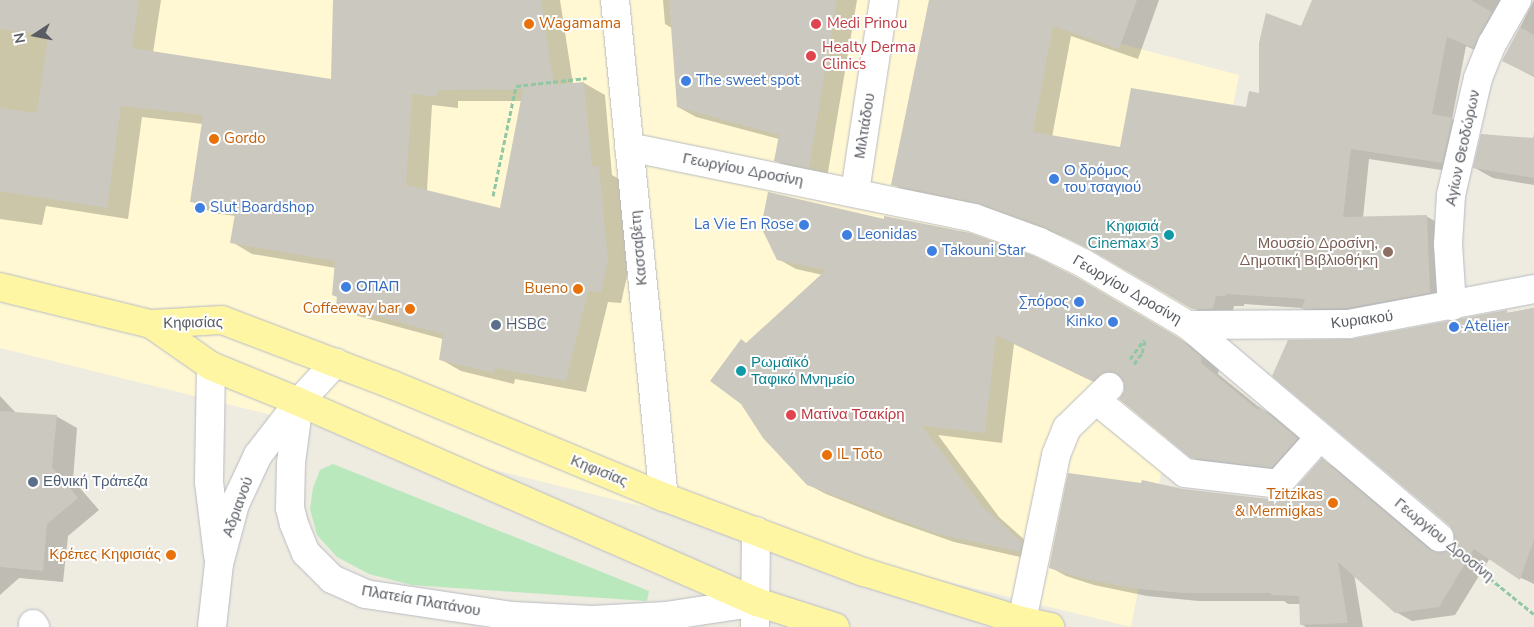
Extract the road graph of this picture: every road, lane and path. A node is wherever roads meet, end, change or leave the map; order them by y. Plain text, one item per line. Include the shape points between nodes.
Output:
1 (614, 0) edge
2 (884, 0) edge
3 (1517, 0) edge
4 (622, 74) junction
5 (629, 147) junction
6 (855, 192) junction
7 (493, 196) dead end
8 (0, 288) edge
9 (1534, 289) edge
10 (1452, 306) junction
11 (1177, 318) junction
12 (151, 324) junction
13 (336, 362) junction
14 (211, 366) junction
15 (1105, 396) junction
16 (299, 402) junction
17 (1320, 437) junction
18 (664, 497) junction
19 (756, 531) junction
20 (1439, 537) joint
21 (219, 564) junction
22 (1534, 614) edge
23 (756, 615) edge
24 (1022, 621) junction
25 (212, 627) edge
26 (834, 627) edge
27 (1050, 627) edge

1 - 4 street, Κασσαβέτη
2 - 6 street, Μιλτιάδου
3 - 10 street, Αγίων Θεοδώρων via 1492,44 1478,78 1451,195 1448,244
4 - 5 street, Κασσαβέτη
4 - 7 path via 516,86
5 - 6 street, Γεωργίου Δροσίνη
5 - 18 street, Κασσαβέτη
6 - 11 street, Γεωργίου Δροσίνη via 974,218 1040,242
8 - 12 main road, Κηφισίας
9 - 10 street, Κυριακού
10 - 11 street, Κυριακού via 1349,324
11 - 15 path
11 - 17 street, Γεωργίου Δροσίνη
12 - 13 main road, Κηφισίας via 222,320
12 - 14 main road, Κηφισίας
13 - 16 street
13 - 18 main road, Κηφισίας
14 - 16 main road, Κηφισίας
14 - 21 street via 209,482
15 - 17 street via 1184,472 1278,484
15 - 24 street via 1067,428 1056,455
16 - 21 street, Αδριανού via 258,455 236,504
16 - 23 main road, Κηφισίας
16 - 23 street, Πλατεία Πλατάνου via 291,463 290,508 306,553 332,579 365,594 512,616 584,620
17 - 20 street, Γεωργίου Δροσίνη
18 - 19 main road, Κηφισίας
19 - 23 street
19 - 24 main road, Κηφισίας via 896,584
20 - 22 path, Γεωργίου Δροσίνη
21 - 25 street, Αδριανού
23 - 26 main road, Κηφισίας
24 - 27 main road, Κηφισίας

